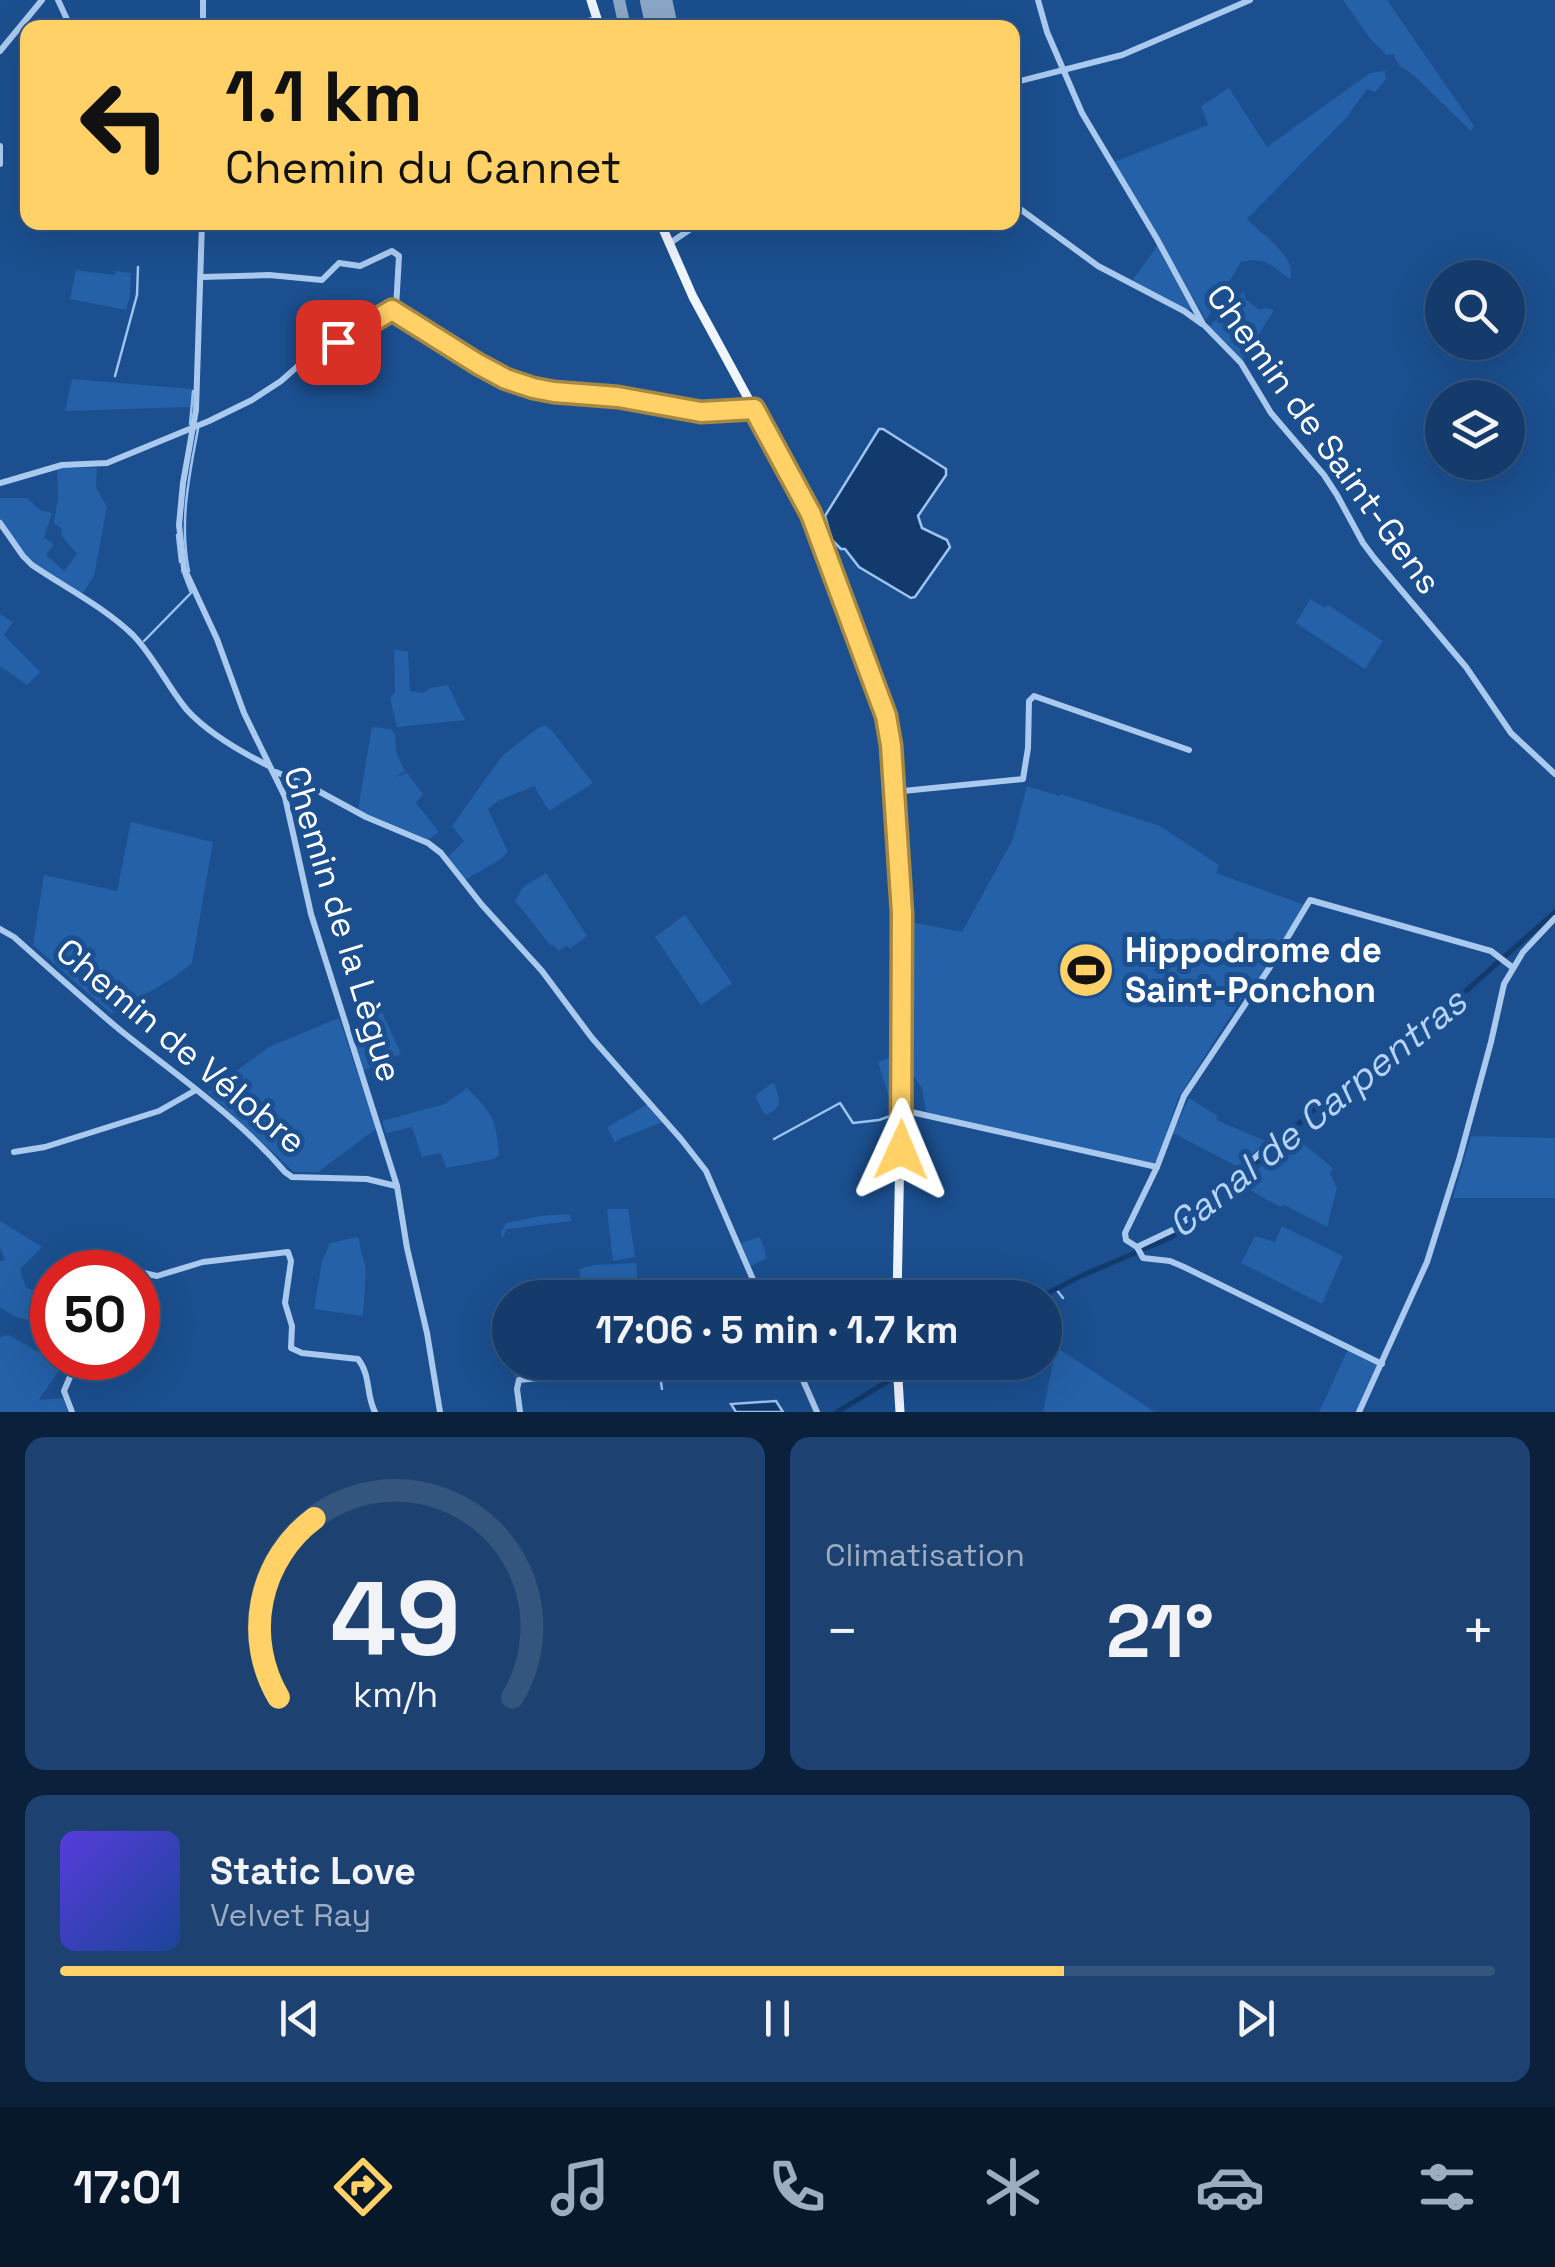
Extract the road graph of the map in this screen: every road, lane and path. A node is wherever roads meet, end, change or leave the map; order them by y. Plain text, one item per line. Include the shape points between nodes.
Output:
1 (42, 0) edge
2 (1038, 0) edge
3 (1250, 0) edge
4 (25, 20) edge
5 (20, 26) edge
6 (0, 50) edge
7 (1063, 68) junction
8 (1020, 81) edge
9 (0, 146) edge
10 (0, 164) edge
11 (1020, 209) edge
12 (202, 230) edge
13 (663, 230) edge
14 (672, 230) edge
15 (687, 230) edge
16 (680, 234) junction
17 (668, 242) junction
18 (202, 277) junction
19 (396, 308) dead end
20 (1203, 324) junction
21 (754, 409) junction
22 (194, 427) junction
23 (0, 484) edge
24 (0, 523) edge
25 (1189, 750) dead end
26 (273, 769) junction
27 (1555, 774) edge
28 (894, 795) junction
29 (1555, 918) edge
30 (0, 929) edge
31 (1512, 967) junction
32 (196, 1090) junction
33 (902, 1110) junction
34 (1274, 1132) dead end
35 (14, 1152) dead end
36 (1156, 1167) junction
37 (397, 1186) junction
38 (1139, 1250) junction
39 (160, 1275) edge
40 (753, 1280) edge
41 (897, 1280) edge
42 (1382, 1364) junction
43 (69, 1380) edge
44 (519, 1380) edge
45 (803, 1380) edge
46 (898, 1380) edge
47 (72, 1412) edge
48 (375, 1412) edge
49 (440, 1412) edge
50 (520, 1412) edge
51 (817, 1412) edge
52 (900, 1412) edge
53 (1359, 1412) edge

1 - 4 street
2 - 7 street, Chemin de Saint-Gens
3 - 7 street via 1122,55
5 - 6 street
7 - 8 street
7 - 20 street, Chemin de Saint-Gens
9 - 10 street
11 - 20 street via 1098,266
12 - 18 street, Chemin de la Lègue
13 - 17 main road
14 - 16 street
15 - 16 street
16 - 17 street
17 - 21 main road
18 - 19 street via 322,280 339,263 360,266 392,251 400,266
18 - 22 street, Chemin de la Lègue
20 - 27 street, Chemin de Saint-Gens via 1242,362 1271,412 1338,494 1375,559 1466,666 1511,732
21 - 22 street via 701,412 533,388 478,364 392,310 307,358 252,400
21 - 28 main road via 811,514 870,668 886,716
22 - 23 street via 107,463 62,465
22 - 26 street, Chemin de la Lègue via 180,504 184,568
24 - 26 street via 32,565 126,629 200,722
25 - 28 street via 1034,696 1023,780
26 - 37 street, Chemin de la Lègue
26 - 40 street via 441,852 706,1171
28 - 33 main road
29 - 31 street
30 - 32 street, Chemin de Vélobre
31 - 36 street via 1492,951 1310,900 1184,1096
31 - 42 street via 1427,1262
32 - 35 street via 159,1111
32 - 37 street, Chemin de Vélobre via 292,1176
33 - 36 street
33 - 41 main road
34 - 38 street via 1259,1154 1177,1228
36 - 38 street via 1124,1235
37 - 49 street, Chemin de la Lègue
38 - 42 street
39 - 48 street via 203,1262 288,1252 284,1303 292,1348 358,1360
42 - 53 street
43 - 47 street via 64,1391
44 - 50 street
45 - 51 street
46 - 52 main road

